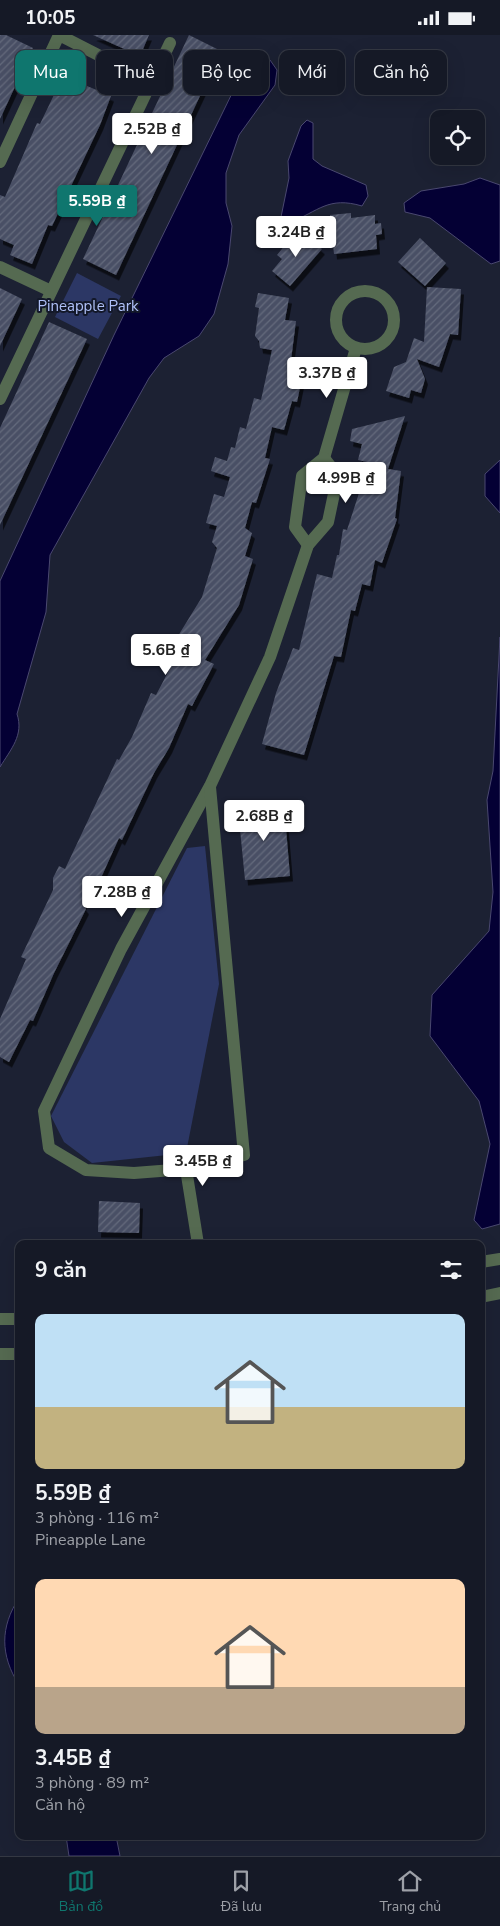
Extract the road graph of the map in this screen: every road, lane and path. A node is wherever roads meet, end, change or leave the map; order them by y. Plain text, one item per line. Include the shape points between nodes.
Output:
1 (170, 43) dead end
2 (167, 50) edge
3 (96, 54) edge
4 (145, 95) edge
5 (0, 162) edge
6 (0, 267) edge
7 (51, 291) junction
8 (356, 348) junction
9 (0, 399) edge
10 (324, 458) junction
11 (308, 545) junction
12 (210, 786) junction
13 (186, 1169) junction
14 (197, 1240) edge
15 (500, 1259) edge
16 (485, 1261) edge
17 (500, 1293) edge
18 (485, 1296) edge
19 (0, 1319) edge
20 (15, 1319) edge
21 (0, 1354) edge
22 (15, 1354) edge

1 - 2 street
3 - 5 street via 59,35
4 - 7 street
6 - 7 street
7 - 9 street
8 - 8 street via 374,348 382,344 392,329 393,312 389,303 374,293 354,293 340,307 337,316 341,335
8 - 10 street
10 - 11 street via 335,471 335,489 328,522
10 - 11 street via 302,476 297,503 296,527
11 - 12 street via 270,657
12 - 13 street via 244,1155
12 - 13 street via 121,949 44,1111 49,1148 86,1170 134,1173
13 - 14 street
15 - 16 street
17 - 18 street
19 - 20 street
21 - 22 street

